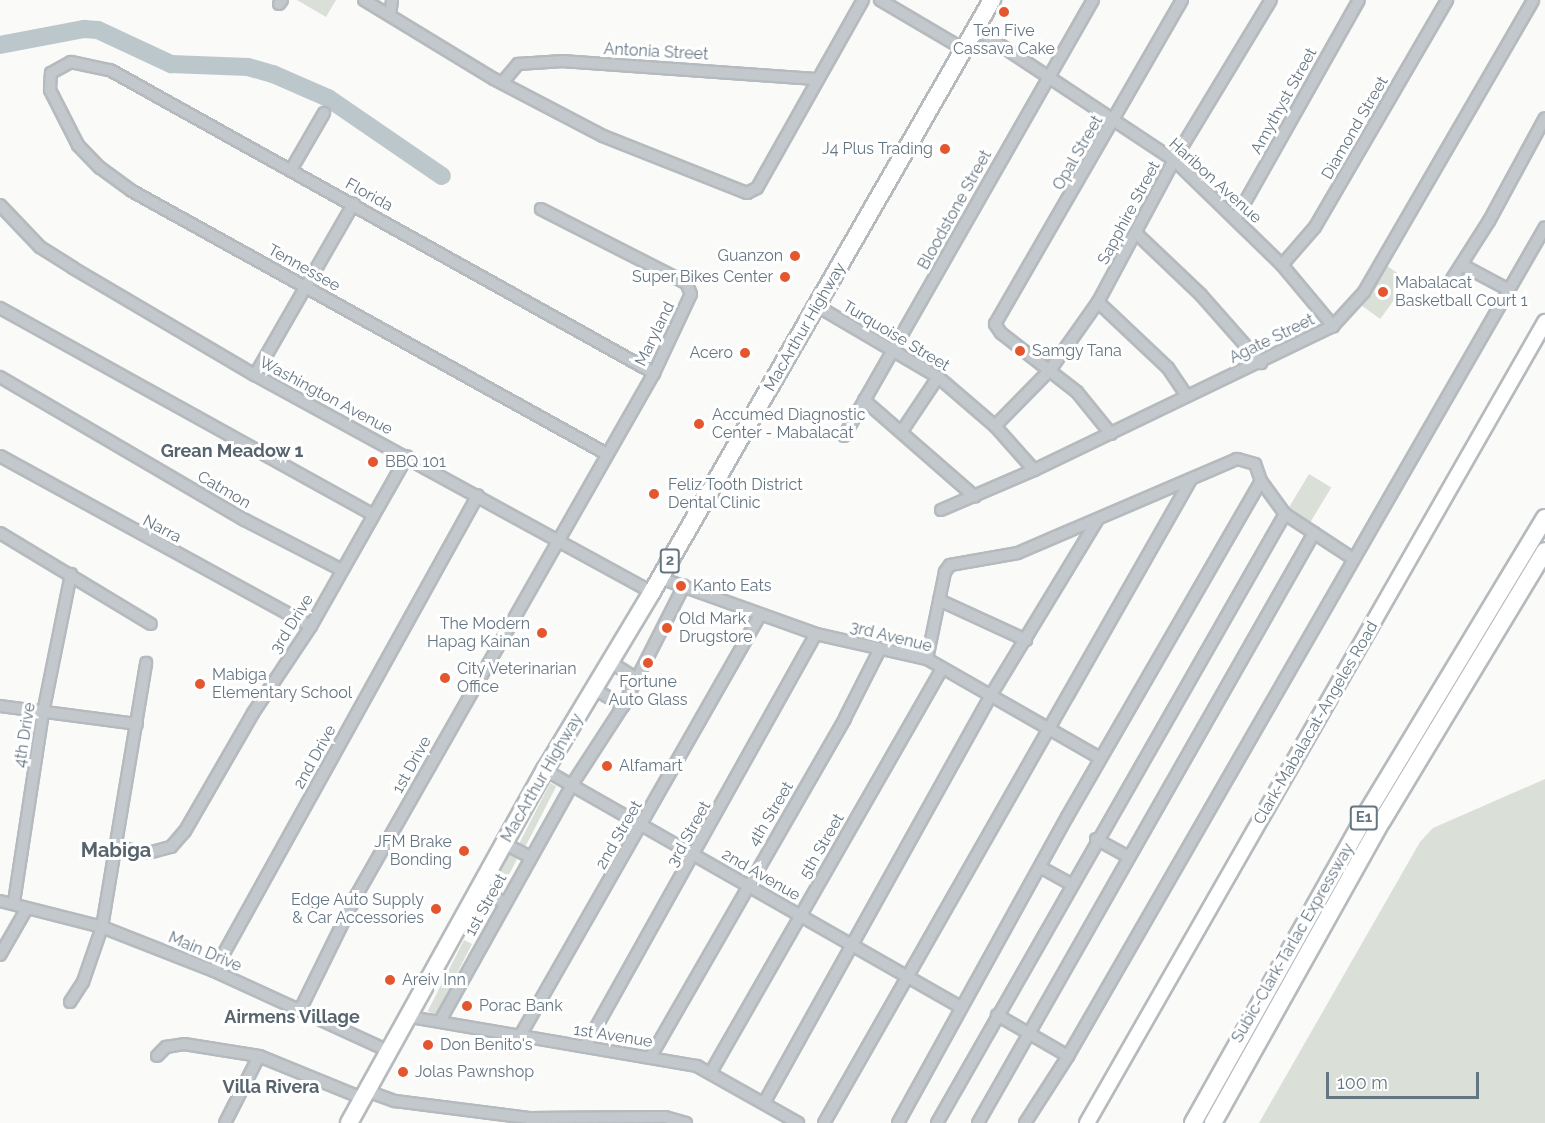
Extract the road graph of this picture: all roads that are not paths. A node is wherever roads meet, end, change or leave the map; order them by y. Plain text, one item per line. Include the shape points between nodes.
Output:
1 (364, 0) edge
2 (392, 0) edge
3 (862, 0) edge
4 (880, 0) edge
5 (992, 0) edge
6 (1093, 0) edge
7 (1182, 0) edge
8 (1271, 0) edge
9 (1359, 0) edge
10 (1447, 0) edge
11 (1533, 0) edge
12 (390, 15) junction
13 (975, 32) junction
14 (965, 50) junction
15 (63, 64) joint
16 (1048, 76) junction
17 (817, 79) junction
18 (502, 82) junction
19 (324, 113) dead end
20 (1545, 118) edge
21 (1114, 120) junction
22 (1174, 160) junction
23 (291, 170) junction
24 (354, 203) junction
25 (541, 209) dead end
26 (2, 212) edge
27 (1236, 218) junction
28 (1545, 227) edge
29 (1137, 234) junction
30 (1282, 265) junction
31 (1462, 265) junction
32 (1452, 279) dead end
33 (304, 285) junction
34 (1509, 290) junction
35 (1098, 302) junction
36 (817, 306) junction
37 (0, 308) edge
38 (1545, 322) edge
39 (1333, 326) junction
40 (893, 351) junction
41 (1261, 363) junction
42 (1050, 370) junction
43 (654, 373) junction
44 (255, 375) junction
45 (938, 377) junction
46 (0, 378) edge
47 (1187, 396) junction
48 (864, 400) junction
49 (995, 426) junction
50 (902, 431) junction
51 (1111, 434) junction
52 (844, 436) dead end
53 (605, 453) junction
54 (0, 456) edge
55 (406, 456) junction
56 (1034, 470) junction
57 (1190, 481) junction
58 (1262, 481) junction
59 (478, 495) junction
60 (975, 497) junction
61 (941, 510) dead end
62 (371, 514) junction
63 (1285, 514) junction
64 (1545, 518) edge
65 (1097, 521) junction
66 (0, 533) edge
67 (1314, 533) junction
68 (560, 540) junction
69 (1545, 551) edge
70 (1352, 558) junction
71 (342, 570) junction
72 (70, 574) junction
73 (656, 585) junction
74 (684, 586) junction
75 (939, 600) junction
76 (760, 616) junction
77 (151, 624) dead end
78 (311, 626) junction
79 (816, 634) junction
80 (1026, 640) junction
81 (880, 649) junction
82 (927, 660) junction
83 (610, 662) junction
84 (146, 663) dead end
85 (942, 668) junction
86 (636, 678) junction
87 (594, 689) junction
88 (991, 695) junction
89 (0, 706) edge
90 (623, 706) junction
91 (43, 713) junction
92 (137, 724) junction
93 (1049, 729) junction
94 (1100, 758) junction
95 (545, 770) junction
96 (573, 783) junction
97 (642, 824) junction
98 (1096, 839) junction
99 (505, 844) junction
100 (115, 847) junction
101 (695, 855) junction
102 (530, 857) junction
103 (1128, 857) junction
104 (1040, 867) junction
105 (747, 884) junction
106 (1071, 884) junction
107 (480, 890) junction
108 (0, 901) edge
109 (14, 902) junction
110 (504, 902) junction
111 (27, 908) junction
112 (799, 916) junction
113 (102, 927) junction
114 (854, 946) junction
115 (0, 956) edge
116 (214, 971) junction
117 (906, 977) junction
118 (70, 1002) dead end
119 (961, 1007) junction
120 (300, 1010) junction
121 (997, 1015) junction
122 (410, 1017) junction
123 (440, 1021) junction
124 (1027, 1033) junction
125 (520, 1036) junction
126 (585, 1047) junction
127 (391, 1052) junction
128 (157, 1056) dead end
129 (259, 1056) junction
130 (651, 1056) junction
131 (1068, 1056) junction
132 (711, 1072) junction
133 (365, 1095) junction
134 (764, 1103) junction
135 (638, 1120) edge
136 (225, 1123) edge
137 (349, 1123) edge
138 (686, 1123) edge
139 (798, 1123) edge
140 (824, 1123) edge
141 (898, 1123) edge
142 (937, 1123) edge
143 (978, 1123) edge
144 (1025, 1123) edge
145 (1087, 1123) edge
146 (1193, 1123) edge
147 (1213, 1123) edge

1 - 12 street
2 - 12 street
3 - 17 street
4 - 14 street
5 - 13 highway, MacArthur Highway / 2
6 - 16 street, Bloodstone Street
7 - 21 street, Opal Street
8 - 22 street, Sapphire Street
9 - 27 street, Amythyst Street
10 - 30 street, Diamond Street via 1315,227
11 - 39 street, Agate Street via 1364,292
12 - 18 street
13 - 14 highway, MacArthur Highway / 2
13 - 16 street, Haribon Avenue
14 - 36 highway, MacArthur Highway / 2
15 - 23 street, Florida via 80,62 110,70
15 - 33 street, Tennessee via 51,73 50,90 63,120 100,168 132,191
16 - 21 street, Haribon Avenue
16 - 40 street, Bloodstone Street
17 - 18 street, Antonia Street via 563,61 518,64
17 - 18 street via 757,188 744,192 603,136
19 - 23 street
20 - 31 street
21 - 22 street, Haribon Avenue
21 - 42 street, Opal Street via 998,320 996,329
22 - 27 street, Haribon Avenue
22 - 29 street, Sapphire Street
23 - 24 street, Florida
24 - 33 street
24 - 43 street, Florida
25 - 43 street, Maryland via 690,288 688,301
26 - 44 street, Washington Avenue via 40,247
27 - 30 street, Haribon Avenue
28 - 34 street
29 - 35 street, Sapphire Street
29 - 41 street via 1201,295
30 - 39 street, Haribon Avenue
31 - 32 street
31 - 34 street
33 - 44 street
33 - 53 street, Tennessee
34 - 70 street via 1366,541
35 - 42 street, Sapphire Street
35 - 47 street via 1168,368
36 - 40 street, Turquoise Street
36 - 73 highway, MacArthur Highway / 2
37 - 62 street
38 - 145 main road, Clark-Mabalacat-Angeles Road
39 - 41 street, Agate Street
40 - 45 street, Turquoise Street
40 - 48 street, Bloodstone Street
41 - 47 street, Agate Street
42 - 49 street, Sapphire Street
42 - 51 street via 1077,392
43 - 53 street, Maryland
44 - 55 street, Washington Avenue
45 - 49 street, Turquoise Street
45 - 50 street
46 - 71 street, Catmon via 245,520
47 - 51 street, Agate Street
48 - 50 street
48 - 52 street, Bloodstone Street
49 - 56 street, Turquoise Street
50 - 60 street
51 - 56 street, Agate Street
53 - 68 street, Maryland
54 - 78 street, Narra
55 - 59 street, Washington Avenue
55 - 62 street, 3rd Drive
56 - 60 street, Agate Street
57 - 58 street via 1237,459 1255,464
57 - 65 street
57 - 93 street
58 - 63 street
58 - 94 street
59 - 68 street, Washington Avenue
59 - 116 street, 2nd Drive
60 - 61 street, Agate Street
62 - 71 street, 3rd Drive
63 - 67 street
63 - 98 street
64 - 146 highway, Subic-Clark-Tarlac Expressway / E1 via 1394,767
65 - 75 street via 1018,554 950,565
65 - 80 street
66 - 72 street
67 - 70 street
67 - 103 street
68 - 73 street, Washington Avenue
68 - 120 street, 1st Drive via 362,885
69 - 147 highway, Subic-Clark-Tarlac Expressway / E1 via 1421,753
70 - 131 street
71 - 78 street, 3rd Drive
72 - 77 street
72 - 91 street, 4th Drive
73 - 74 street, 3rd Avenue
73 - 83 highway, MacArthur Highway / 2
74 - 76 street, 3rd Avenue
74 - 86 street, 1st Street
75 - 80 street
75 - 82 street
76 - 79 street, 3rd Avenue
76 - 97 street, 2nd Street
78 - 100 street, 3rd Drive via 253,713 201,808 171,848 148,853
79 - 81 street, 3rd Avenue
79 - 101 street, 3rd Street
80 - 88 street
81 - 82 street, 3rd Avenue
81 - 105 street, 4th Street via 845,718
82 - 85 street, 3rd Avenue
83 - 86 street
83 - 87 highway, MacArthur Highway / 2
84 - 92 street
85 - 88 street, 3rd Avenue
85 - 112 street, 5th Street
86 - 90 street, 1st Street
87 - 90 street
87 - 95 highway, MacArthur Highway / 2
88 - 93 street, 3rd Avenue
88 - 114 street
89 - 91 street
90 - 96 street, 1st Street
91 - 92 street
91 - 109 street, 4th Drive
92 - 100 street
93 - 94 street, 3rd Avenue
93 - 117 street
94 - 104 street
95 - 96 street, 2nd Avenue
95 - 99 highway, MacArthur Highway / 2
96 - 97 street, 2nd Avenue
96 - 102 street, 1st Street
97 - 101 street, 2nd Avenue
97 - 125 street, 2nd Street
98 - 103 street
98 - 106 street
99 - 102 street
99 - 107 highway, MacArthur Highway / 2
100 - 113 street
101 - 105 street, 2nd Avenue
101 - 126 street, 3rd Street
102 - 110 street, 1st Street
103 - 124 street
104 - 106 street
104 - 119 street
105 - 112 street, 2nd Avenue
105 - 130 street, 4th Street
106 - 121 street
107 - 110 street
107 - 122 highway, MacArthur Highway / 2
108 - 109 street, Main Drive
109 - 111 street, Main Drive
110 - 123 street, 1st Street
111 - 113 street, Main Drive
111 - 115 street
112 - 114 street, 2nd Avenue
112 - 132 street, 5th Street
113 - 116 street, Main Drive
113 - 118 street via 83,982
114 - 117 street, 2nd Avenue
114 - 134 street
116 - 120 street, Main Drive
117 - 119 street, 2nd Avenue
117 - 140 street
119 - 141 street
120 - 127 street, Main Drive
121 - 124 street
121 - 142 street
122 - 123 street, 1st Avenue
122 - 127 highway, MacArthur Highway / 2
123 - 125 street, 1st Avenue
124 - 131 street
124 - 143 street
125 - 126 street, 1st Avenue
126 - 130 street, 1st Avenue
127 - 133 highway, MacArthur Highway / 2
128 - 129 street via 166,1047 184,1044
129 - 133 street
129 - 136 street
130 - 132 street, 1st Avenue
131 - 144 street
132 - 134 street, 1st Avenue
133 - 135 street via 530,1118
133 - 137 highway, MacArthur Highway / 2
134 - 139 street, 1st Avenue
135 - 138 street via 665,1117

